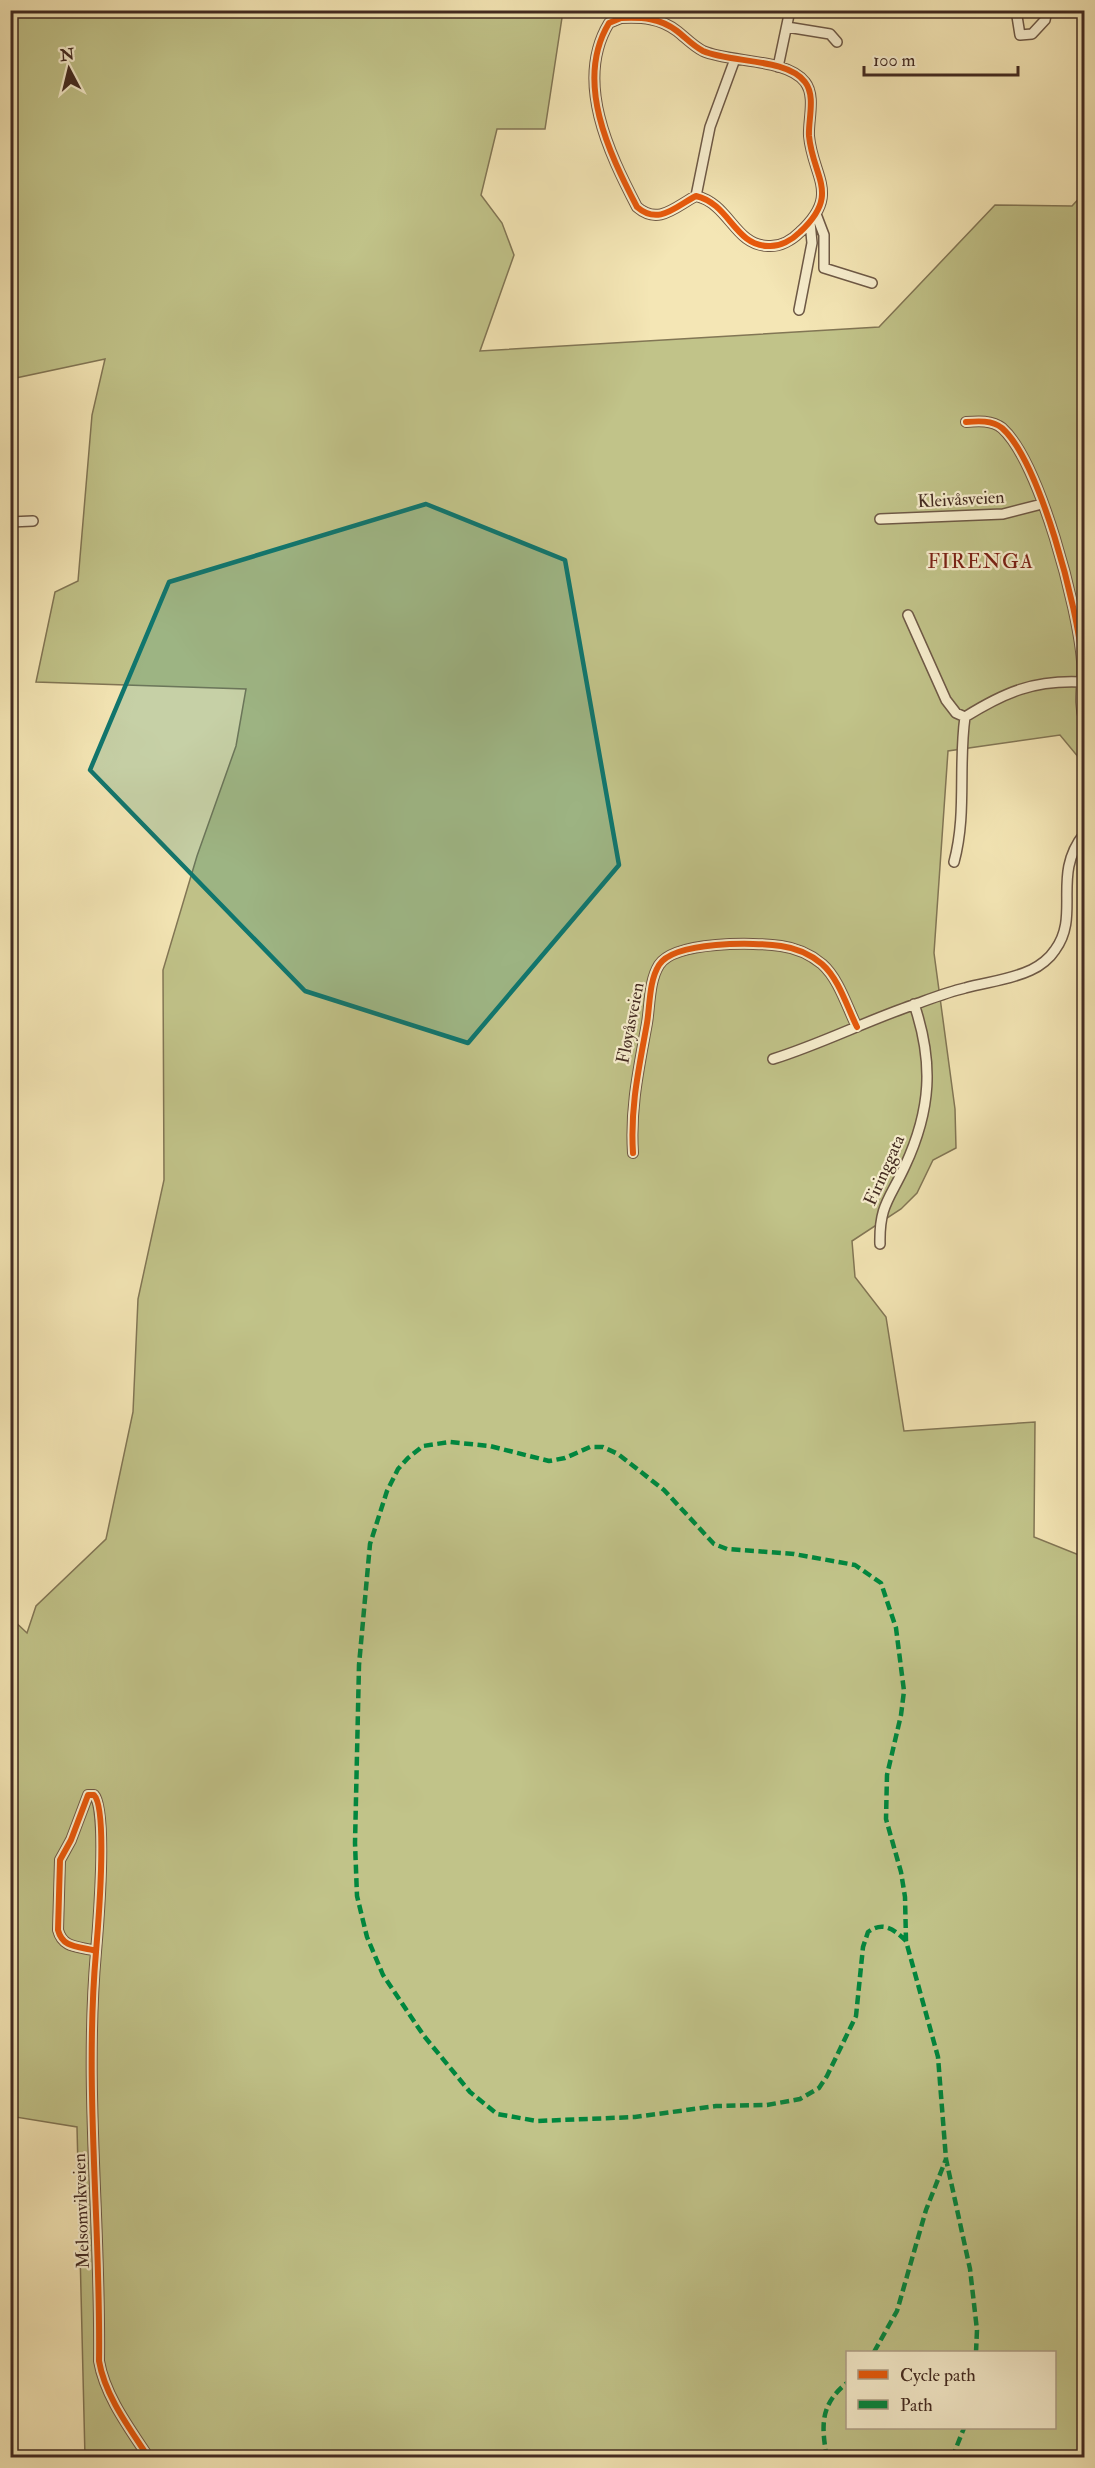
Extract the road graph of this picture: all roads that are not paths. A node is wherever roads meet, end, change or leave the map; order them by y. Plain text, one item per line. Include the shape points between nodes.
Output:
1 (790, 10) edge
2 (1016, 10) edge
3 (1047, 10) edge
4 (787, 27) junction
5 (837, 42) dead end
6 (735, 59) junction
7 (778, 67) junction
8 (696, 196) junction
9 (813, 218) junction
10 (872, 283) dead end
11 (799, 310) dead end
12 (966, 422) dead end
13 (1042, 504) junction
14 (880, 519) dead end
15 (33, 521) dead end
16 (10, 522) edge
17 (908, 615) dead end
18 (1081, 682) junction
19 (964, 717) junction
20 (1084, 720) edge
21 (1084, 834) edge
22 (954, 862) dead end
23 (914, 1004) junction
24 (857, 1027) junction
25 (773, 1059) dead end
26 (633, 1153) dead end
27 (880, 1244) dead end
28 (96, 1951) junction
29 (149, 2457) edge

1 - 4 street
2 - 3 street via 1020,35 1032,34 1045,20
4 - 5 street via 830,34
4 - 7 street
6 - 7 street
6 - 8 street via 710,127
6 - 8 street via 704,51 664,22 649,19 614,20 602,36 594,86 596,108 637,207 663,215
7 - 9 street via 798,75 810,94 809,137 822,181 822,197
8 - 9 street via 714,202 746,238 763,246 781,244
9 - 10 street via 824,235 824,268
9 - 11 street
12 - 13 street via 982,421 1001,428 1024,463
13 - 14 street, Kleivåsveien via 1003,514
13 - 18 street via 1059,549 1081,652
15 - 16 street
17 - 19 street via 946,700
18 - 19 street via 1032,684
18 - 20 street
19 - 22 street via 961,838
21 - 23 street via 1068,865 1066,921 1059,942 1047,958 1033,969 1004,980
23 - 24 street
23 - 27 street, Firinggata via 927,1051 924,1109 913,1148 883,1205
24 - 25 street
24 - 26 street, Fløyåsveien via 832,975 803,952 762,945 711,946 673,953 659,965 652,984 633,1094
28 - 28 street, Melsomvikveien via 101,1869 99,1805 94,1795 88,1796 60,1860 58,1930 67,1944
28 - 29 street, Melsomvikveien via 90,2048 99,2249 99,2361 109,2392

